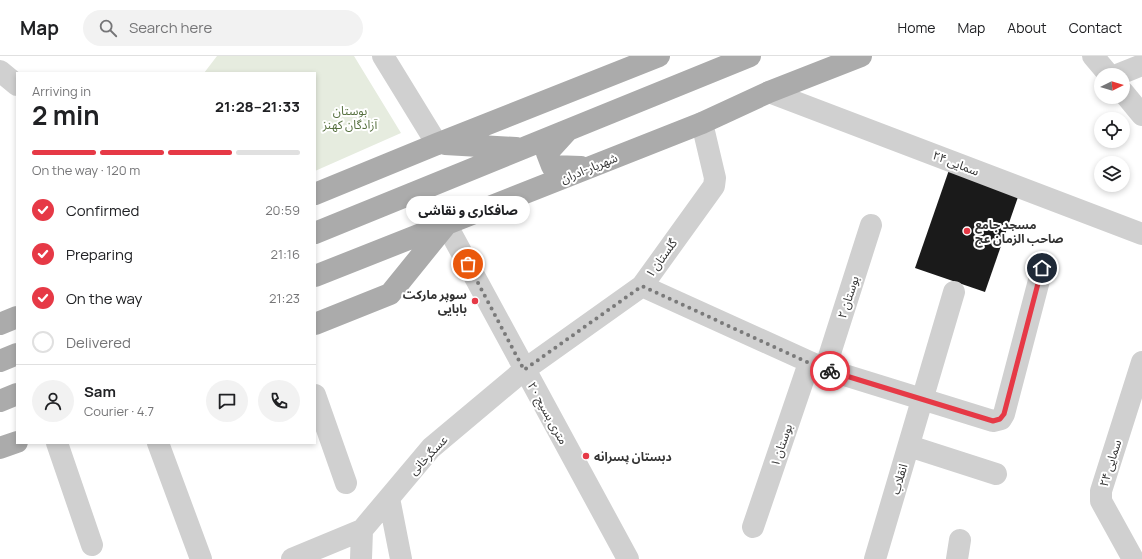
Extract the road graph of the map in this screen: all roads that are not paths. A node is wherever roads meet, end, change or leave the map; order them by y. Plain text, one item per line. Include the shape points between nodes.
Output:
1 (383, 56) edge
2 (659, 56) edge
3 (750, 56) edge
4 (861, 56) edge
5 (1093, 56) edge
6 (1142, 65) edge
7 (1103, 68) edge
8 (1130, 70) edge
9 (0, 71) edge
10 (16, 84) edge
11 (769, 92) junction
12 (1130, 100) edge
13 (1142, 115) edge
14 (702, 123) junction
15 (567, 130) junction
16 (437, 144) junction
17 (523, 148) junction
18 (589, 168) junction
19 (316, 194) edge
20 (446, 224) junction
21 (871, 225) dead end
22 (316, 233) edge
23 (1142, 234) edge
24 (1042, 268) dead end
25 (316, 276) edge
26 (642, 286) junction
27 (954, 292) dead end
28 (16, 317) edge
29 (0, 324) edge
30 (316, 324) edge
31 (16, 354) edge
32 (0, 361) edge
33 (1142, 362) edge
34 (817, 366) junction
35 (524, 370) junction
36 (16, 394) edge
37 (316, 398) edge
38 (923, 400) junction
39 (0, 401) edge
40 (16, 442) edge
41 (57, 444) edge
42 (158, 444) edge
43 (909, 446) junction
44 (0, 448) edge
45 (996, 474) dead end
46 (346, 483) dead end
47 (389, 498) junction
48 (753, 527) dead end
49 (362, 530) junction
50 (92, 545) dead end
51 (201, 559) edge
52 (292, 559) edge
53 (361, 559) edge
54 (400, 559) edge
55 (628, 559) edge
56 (875, 559) edge
57 (1133, 559) edge

1 - 16 street
2 - 16 main road
3 - 15 main road
4 - 11 main road, شهریار-ادران
5 - 7 street
6 - 8 street
9 - 10 street
11 - 14 main road, شهریار-ادران
11 - 23 street, سمایی ۲۴
12 - 13 street
14 - 18 main road, شهریار-ادران
14 - 26 street, گلستان ۱ via 716,181
15 - 17 main road
15 - 18 main road via 548,153 552,166
16 - 17 main road
16 - 19 main road
17 - 22 main road
18 - 20 main road, شهریار-ادران
20 - 25 main road, شهریار-ادران
20 - 30 main road via 390,294
20 - 35 street, ۲۰ متری بسیج
21 - 34 street, بوستان ۲
24 - 38 street via 1004,414 1000,419 993,421
26 - 34 street
26 - 35 street, گلستان ۱
27 - 38 street, انقلاب
28 - 29 main road
31 - 32 main road
33 - 57 street, سمایی ۲۴ via 1101,491 1101,501
34 - 38 street
34 - 48 street, بوستان ۱
35 - 47 street, عسگرخانی via 431,448
35 - 55 street, ۲۰ متری بسیج
36 - 39 main road
37 - 46 street
38 - 43 street, انقلاب
40 - 44 main road
41 - 50 street
42 - 51 street
43 - 45 street
43 - 56 street, انقلاب
47 - 49 street, عسگرخانی
47 - 54 street
49 - 52 street
49 - 53 street

